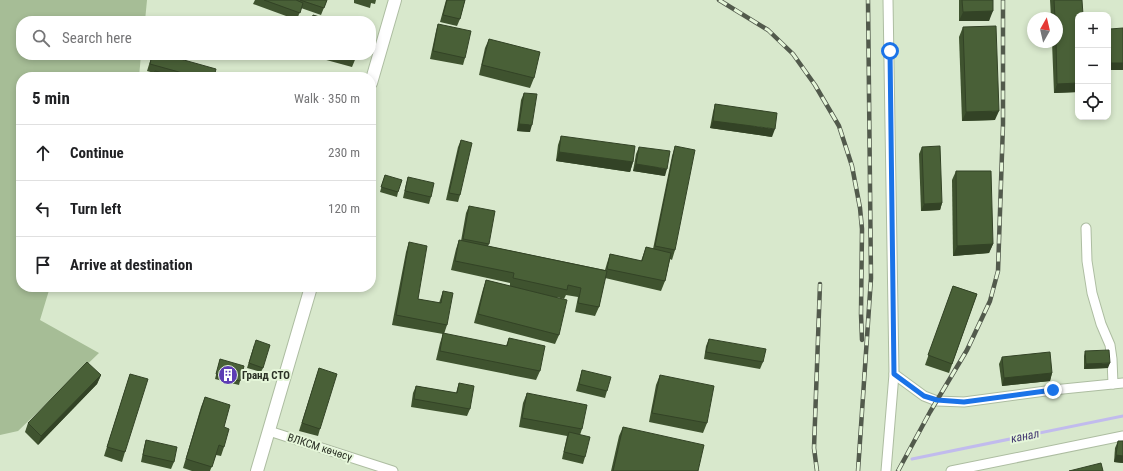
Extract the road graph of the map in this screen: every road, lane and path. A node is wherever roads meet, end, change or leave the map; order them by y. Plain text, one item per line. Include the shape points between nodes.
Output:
1 (395, 0) edge
2 (888, 0) edge
3 (374, 72) edge
4 (1086, 228) dead end
5 (310, 292) edge
6 (894, 374) junction
7 (1123, 383) edge
8 (1113, 384) junction
9 (269, 431) junction
10 (1123, 436) edge
11 (257, 471) edge
12 (393, 471) edge
13 (886, 471) edge
14 (951, 471) edge

1 - 3 main road
2 - 6 street
4 - 8 street via 1087,261 1092,293 1110,345
5 - 9 main road
6 - 8 street via 924,396 937,400 964,402
6 - 13 street
7 - 8 street
9 - 11 main road
9 - 12 street, ВЛКСМ көчөсү
10 - 14 street

